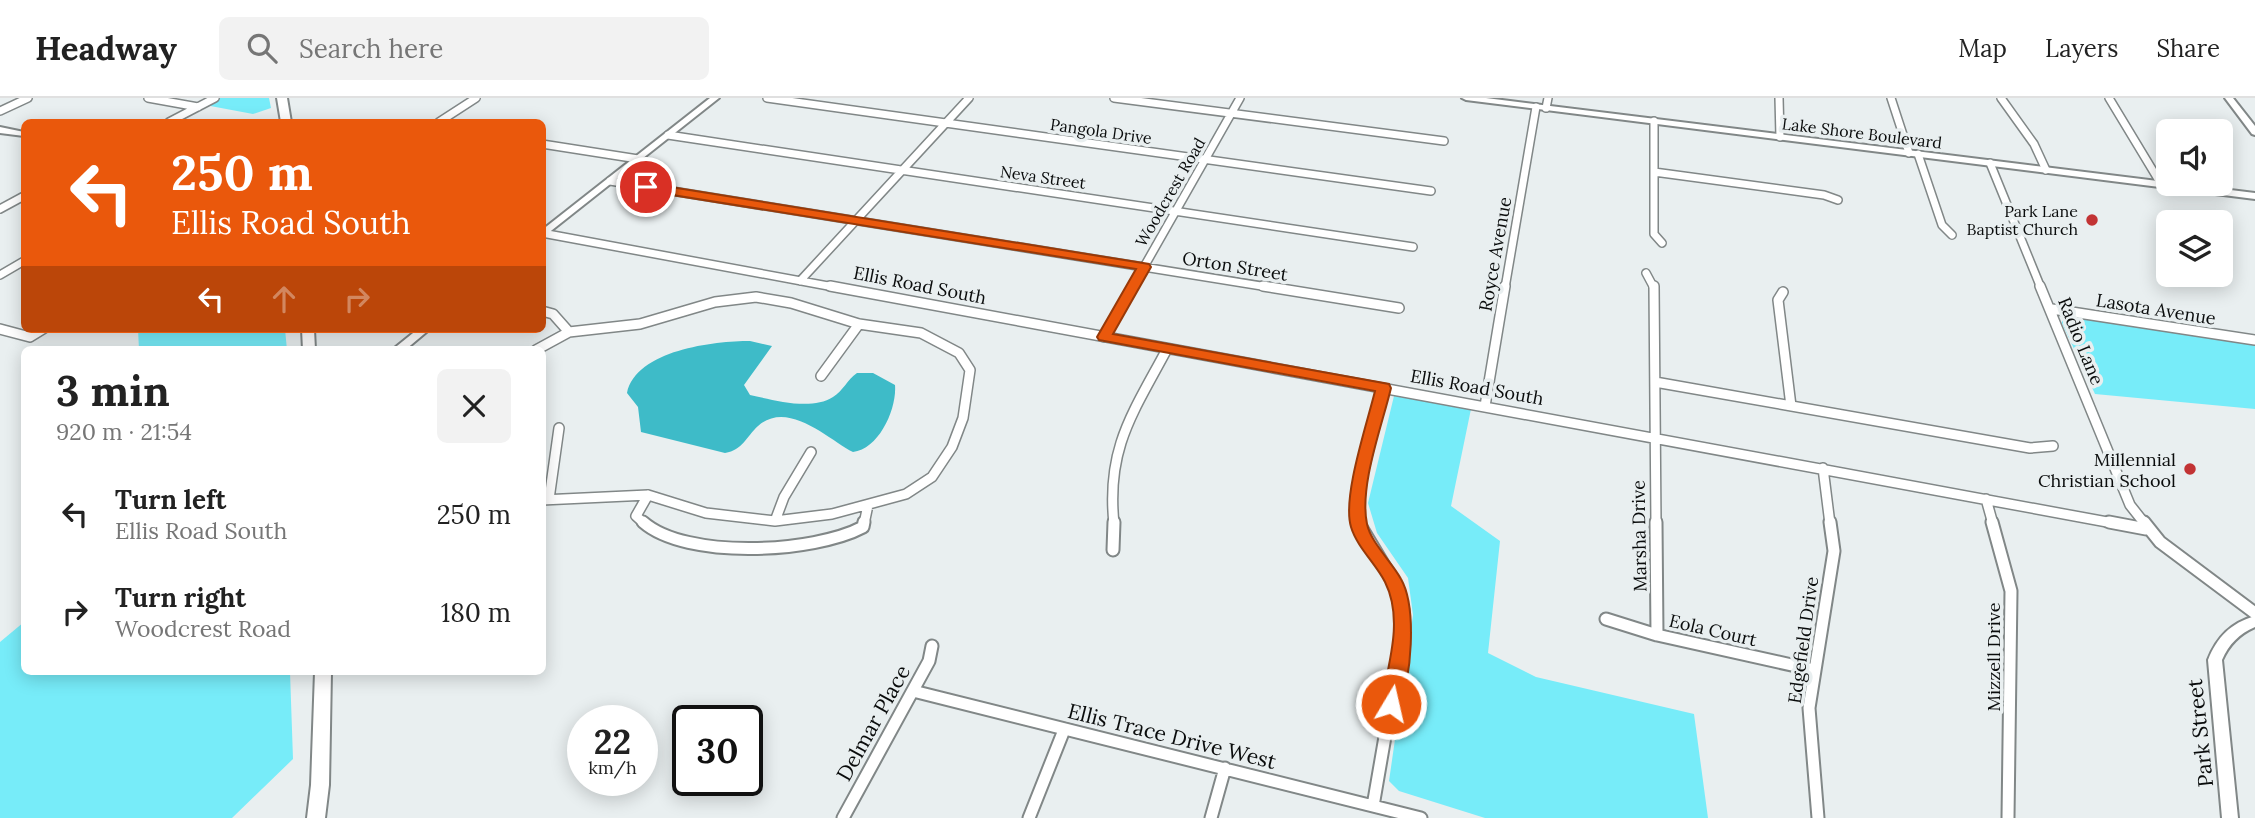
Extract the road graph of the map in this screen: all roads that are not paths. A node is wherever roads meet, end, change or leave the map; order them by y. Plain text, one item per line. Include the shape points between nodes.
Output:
1 (28, 98) edge
2 (148, 98) edge
3 (215, 98) edge
4 (282, 98) edge
5 (475, 98) edge
6 (715, 98) edge
7 (767, 98) edge
8 (969, 98) edge
9 (1114, 98) edge
10 (1240, 98) edge
11 (1466, 98) edge
12 (1779, 98) edge
13 (1891, 98) edge
14 (2001, 98) edge
15 (2109, 98) edge
16 (2230, 98) edge
17 (1544, 104) edge
18 (198, 107) junction
19 (0, 111) edge
20 (1231, 113) junction
21 (175, 119) edge
22 (286, 119) edge
23 (444, 119) edge
24 (1654, 121) junction
25 (946, 123) junction
26 (0, 130) edge
27 (2255, 132) edge
28 (21, 134) edge
29 (668, 135) junction
30 (1780, 137) junction
31 (1444, 141) dead end
32 (546, 145) edge
33 (1913, 153) junction
34 (638, 159) junction
35 (1205, 159) junction
36 (1990, 163) junction
37 (902, 170) junction
38 (2046, 170) junction
39 (1654, 172) junction
40 (2156, 176) edge
41 (610, 181) junction
42 (2156, 183) edge
43 (1431, 191) dead end
44 (2233, 193) edge
45 (2255, 196) edge
46 (21, 198) edge
47 (1838, 200) dead end
48 (0, 209) edge
49 (1176, 211) junction
50 (855, 220) junction
51 (546, 232) edge
52 (1952, 234) dead end
53 (546, 235) edge
54 (1662, 243) dead end
55 (1413, 247) dead end
56 (21, 263) edge
57 (1144, 267) junction
58 (1646, 273) dead end
59 (0, 275) edge
60 (800, 281) junction
61 (1783, 292) dead end
62 (1399, 308) dead end
63 (2052, 309) junction
64 (546, 313) edge
65 (859, 324) junction
66 (0, 329) edge
67 (569, 332) junction
68 (36, 333) edge
69 (420, 333) edge
70 (1104, 337) junction
71 (2255, 340) edge
72 (403, 346) edge
73 (543, 346) edge
74 (1167, 349) junction
75 (821, 376) dead end
76 (1655, 382) junction
77 (1383, 388) junction
78 (1485, 406) junction
79 (1791, 406) junction
80 (559, 428) dead end
81 (1655, 436) junction
82 (2053, 446) dead end
83 (811, 452) dead end
84 (1823, 468) junction
85 (648, 495) junction
86 (546, 499) edge
87 (1986, 499) junction
88 (868, 505) junction
89 (775, 521) junction
90 (2146, 529) junction
91 (1113, 550) dead end
92 (2255, 613) edge
93 (1606, 619) dead end
94 (2255, 621) edge
95 (1657, 635) junction
96 (932, 646) dead end
97 (1814, 670) junction
98 (323, 675) edge
99 (913, 691) junction
100 (1065, 730) junction
101 (1225, 768) junction
102 (1373, 806) junction
103 (316, 818) edge
104 (843, 818) edge
105 (1029, 818) edge
106 (1211, 818) edge
107 (1421, 818) edge
108 (1818, 818) edge
109 (2008, 818) edge
110 (2230, 818) edge

1 - 19 street
2 - 18 street
3 - 18 street
4 - 22 main road
5 - 23 street
6 - 29 street
7 - 25 street, Pangola Drive
8 - 25 street
9 - 20 street
10 - 20 street, Woodcrest Road
11 - 17 street, Lake Shore Boulevard
12 - 30 street
13 - 33 street
14 - 38 street via 2034,144
15 - 40 street
16 - 27 street
17 - 24 street, Lake Shore Boulevard
17 - 78 street, Royce Avenue
18 - 21 street
20 - 31 street
20 - 35 street, Woodcrest Road
24 - 30 street, Lake Shore Boulevard
24 - 39 street
25 - 35 street, Pangola Drive
25 - 37 street
26 - 28 street
29 - 34 street
29 - 37 street, Neva Street
30 - 33 street, Lake Shore Boulevard
32 - 34 street
33 - 36 street, Lake Shore Boulevard
33 - 52 street via 1942,225
34 - 41 street
35 - 43 street, Pangola Drive
35 - 49 street, Woodcrest Road
36 - 38 street, Lake Shore Boulevard
36 - 63 street, Radio Lane
37 - 49 street, Neva Street
37 - 50 street
38 - 42 street, Lake Shore Boulevard
39 - 47 street
39 - 54 street via 1654,234
41 - 50 street, Orton Street
41 - 51 street
44 - 45 street, Lake Shore Boulevard
46 - 48 street
49 - 55 street, Neva Street
49 - 57 street, Woodcrest Road
50 - 57 street, Orton Street
50 - 60 street
53 - 60 street, Ellis Road South
56 - 59 street
57 - 62 street, Orton Street
57 - 70 street, Woodcrest Road
58 - 76 street, Marsha Drive via 1654,283
60 - 70 street, Ellis Road South
61 - 79 street via 1777,300
63 - 71 street, Lasota Avenue
63 - 90 street, Radio Lane via 2130,505
64 - 67 street via 553,314
65 - 67 street via 756,297 715,302 640,324
65 - 75 street
65 - 88 street via 920,333 959,353 970,370 963,418 943,464 922,486
66 - 68 street via 30,337
67 - 73 street
69 - 72 street
70 - 74 street, Ellis Road South
74 - 77 street, Ellis Road South
74 - 91 street via 1125,432 1111,483
76 - 79 street
76 - 81 street, Marsha Drive
77 - 78 street, Ellis Road South
77 - 102 street via 1356,503 1368,546 1400,595 1404,627
78 - 81 street, Ellis Road South
79 - 82 street via 2030,449
80 - 86 street
81 - 84 street, Ellis Road South
81 - 95 street, Marsha Drive
83 - 89 street
84 - 87 street, Ellis Road South
84 - 97 street, Edgefield Drive via 1834,551
85 - 86 street
85 - 88 street via 636,516 644,527 700,544 753,550 813,546 847,537 863,527
85 - 89 street via 706,513
87 - 90 street, Ellis Road South
87 - 109 street, Mizzell Drive via 2011,590
88 - 89 street
90 - 92 street, Ellis Road South
93 - 95 street, Eola Court
94 - 110 street, Park Street via 2228,637 2215,660
95 - 97 street, Eola Court
96 - 99 street, Delmar Place
97 - 108 street, Edgefield Drive via 1809,708
98 - 103 main road
99 - 100 street, Ellis Trace Drive West
99 - 104 street, Delmar Place
100 - 101 street, Ellis Trace Drive West
100 - 105 street
101 - 102 street, Ellis Trace Drive West
101 - 106 street
102 - 107 street, Ellis Trace Drive West

